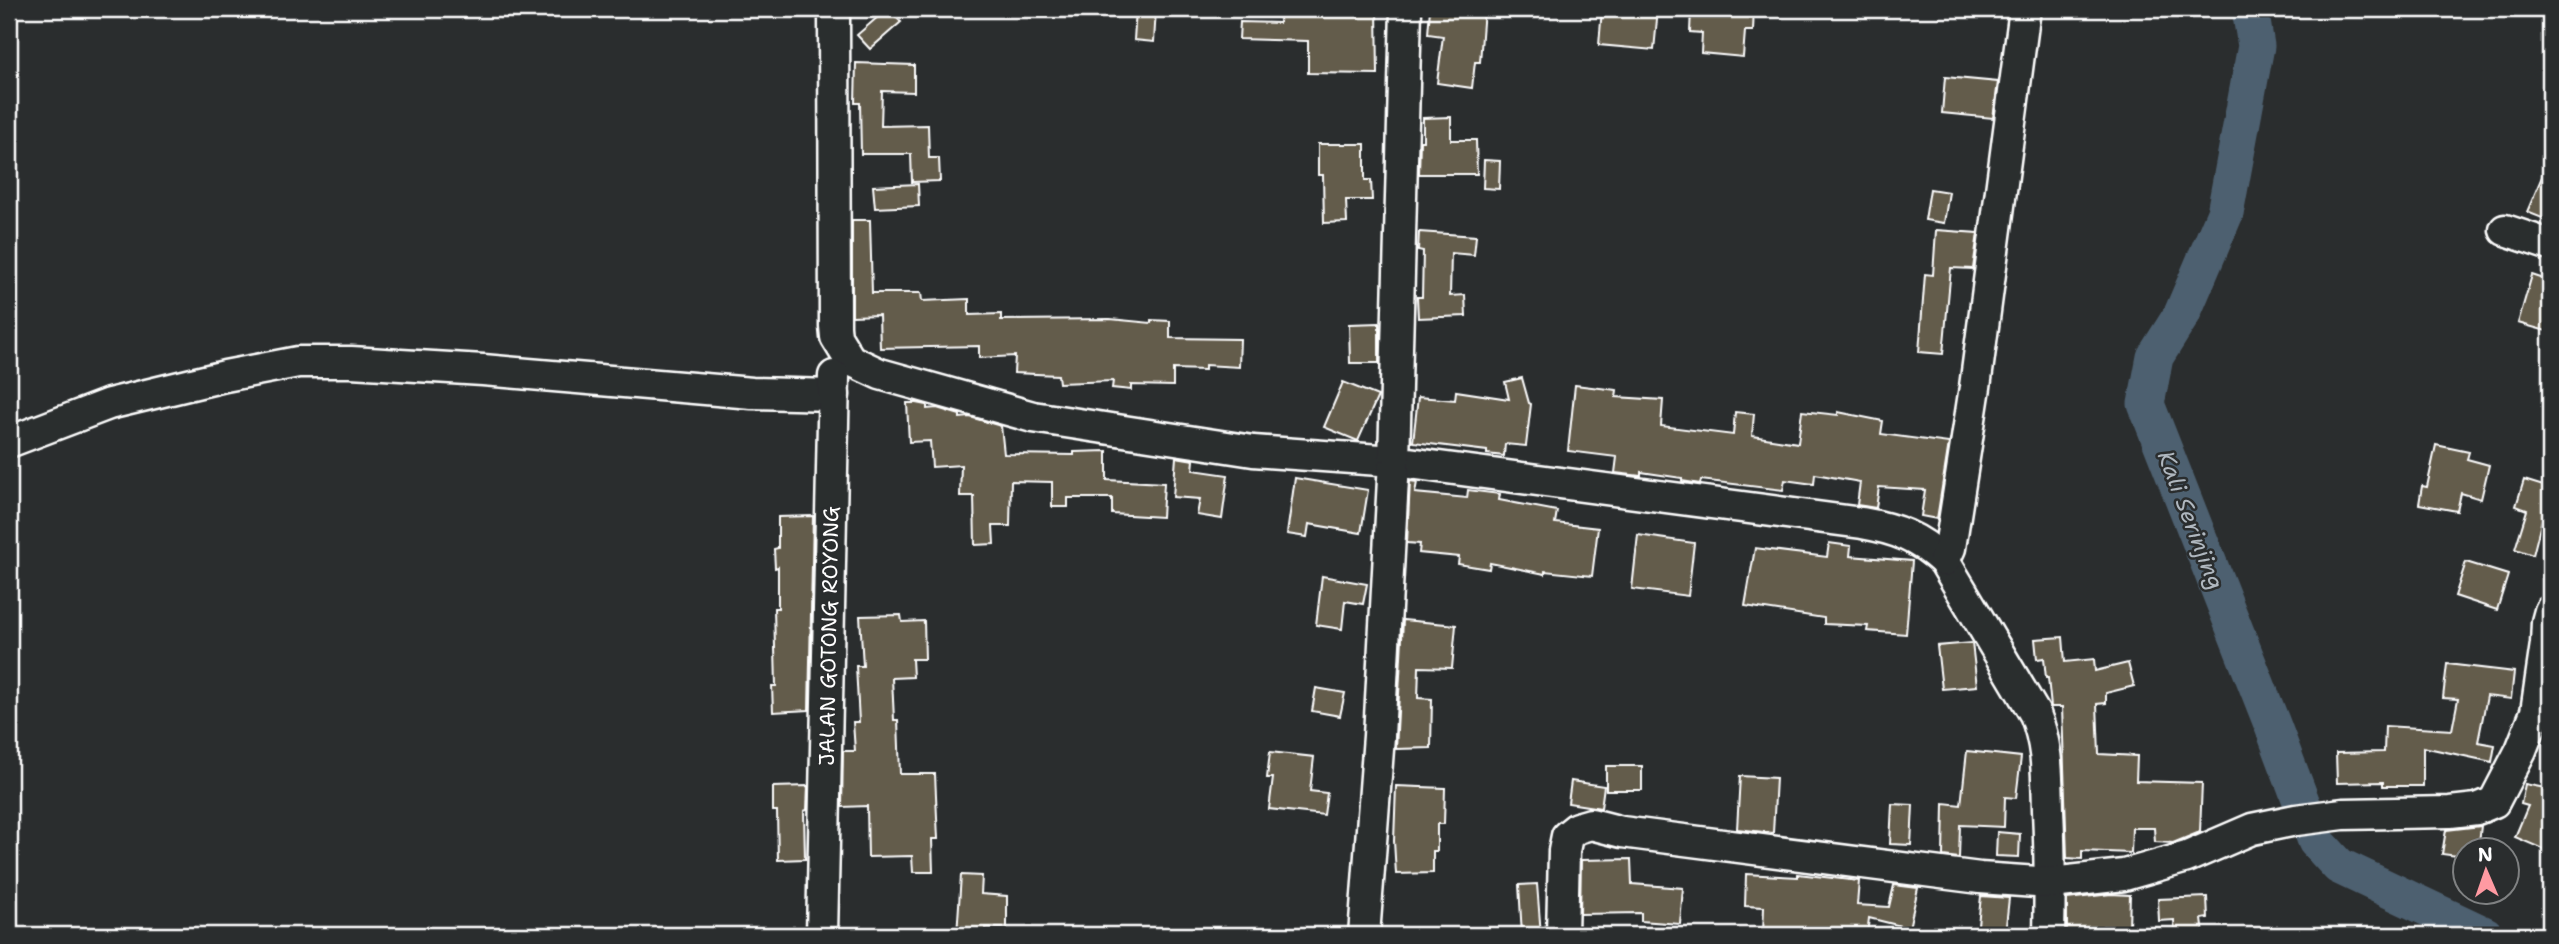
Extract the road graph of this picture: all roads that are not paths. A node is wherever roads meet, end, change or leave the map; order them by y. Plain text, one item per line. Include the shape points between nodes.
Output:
1 (834, 9) edge
2 (1406, 9) edge
3 (2025, 9) edge
4 (2505, 230) dead end
5 (2550, 245) edge
6 (836, 337) junction
7 (834, 395) junction
8 (9, 442) edge
9 (1394, 461) junction
10 (1944, 561) junction
11 (2550, 611) edge
12 (2051, 883) junction
13 (830, 931) edge
14 (1568, 934) edge
15 (1364, 935) edge
16 (2049, 935) edge

1 - 6 street, JALAN GOTONG ROYONG
2 - 9 street
3 - 10 street via 1973,401 1950,548
4 - 5 street
6 - 7 street, JALAN GOTONG ROYONG
6 - 9 street via 850,360 880,374 1033,417 1253,451
7 - 8 street via 752,393 457,368 298,362 109,404
7 - 13 street, JALAN GOTONG ROYONG
9 - 10 street via 1862,523 1910,536
9 - 15 street
10 - 12 street via 2043,733
11 - 12 street via 2536,712 2494,802 2450,813 2343,814 2296,820 2252,829 2187,857 2124,875
12 - 14 street via 1980,878 1622,832 1591,824 1567,836
12 - 16 street

